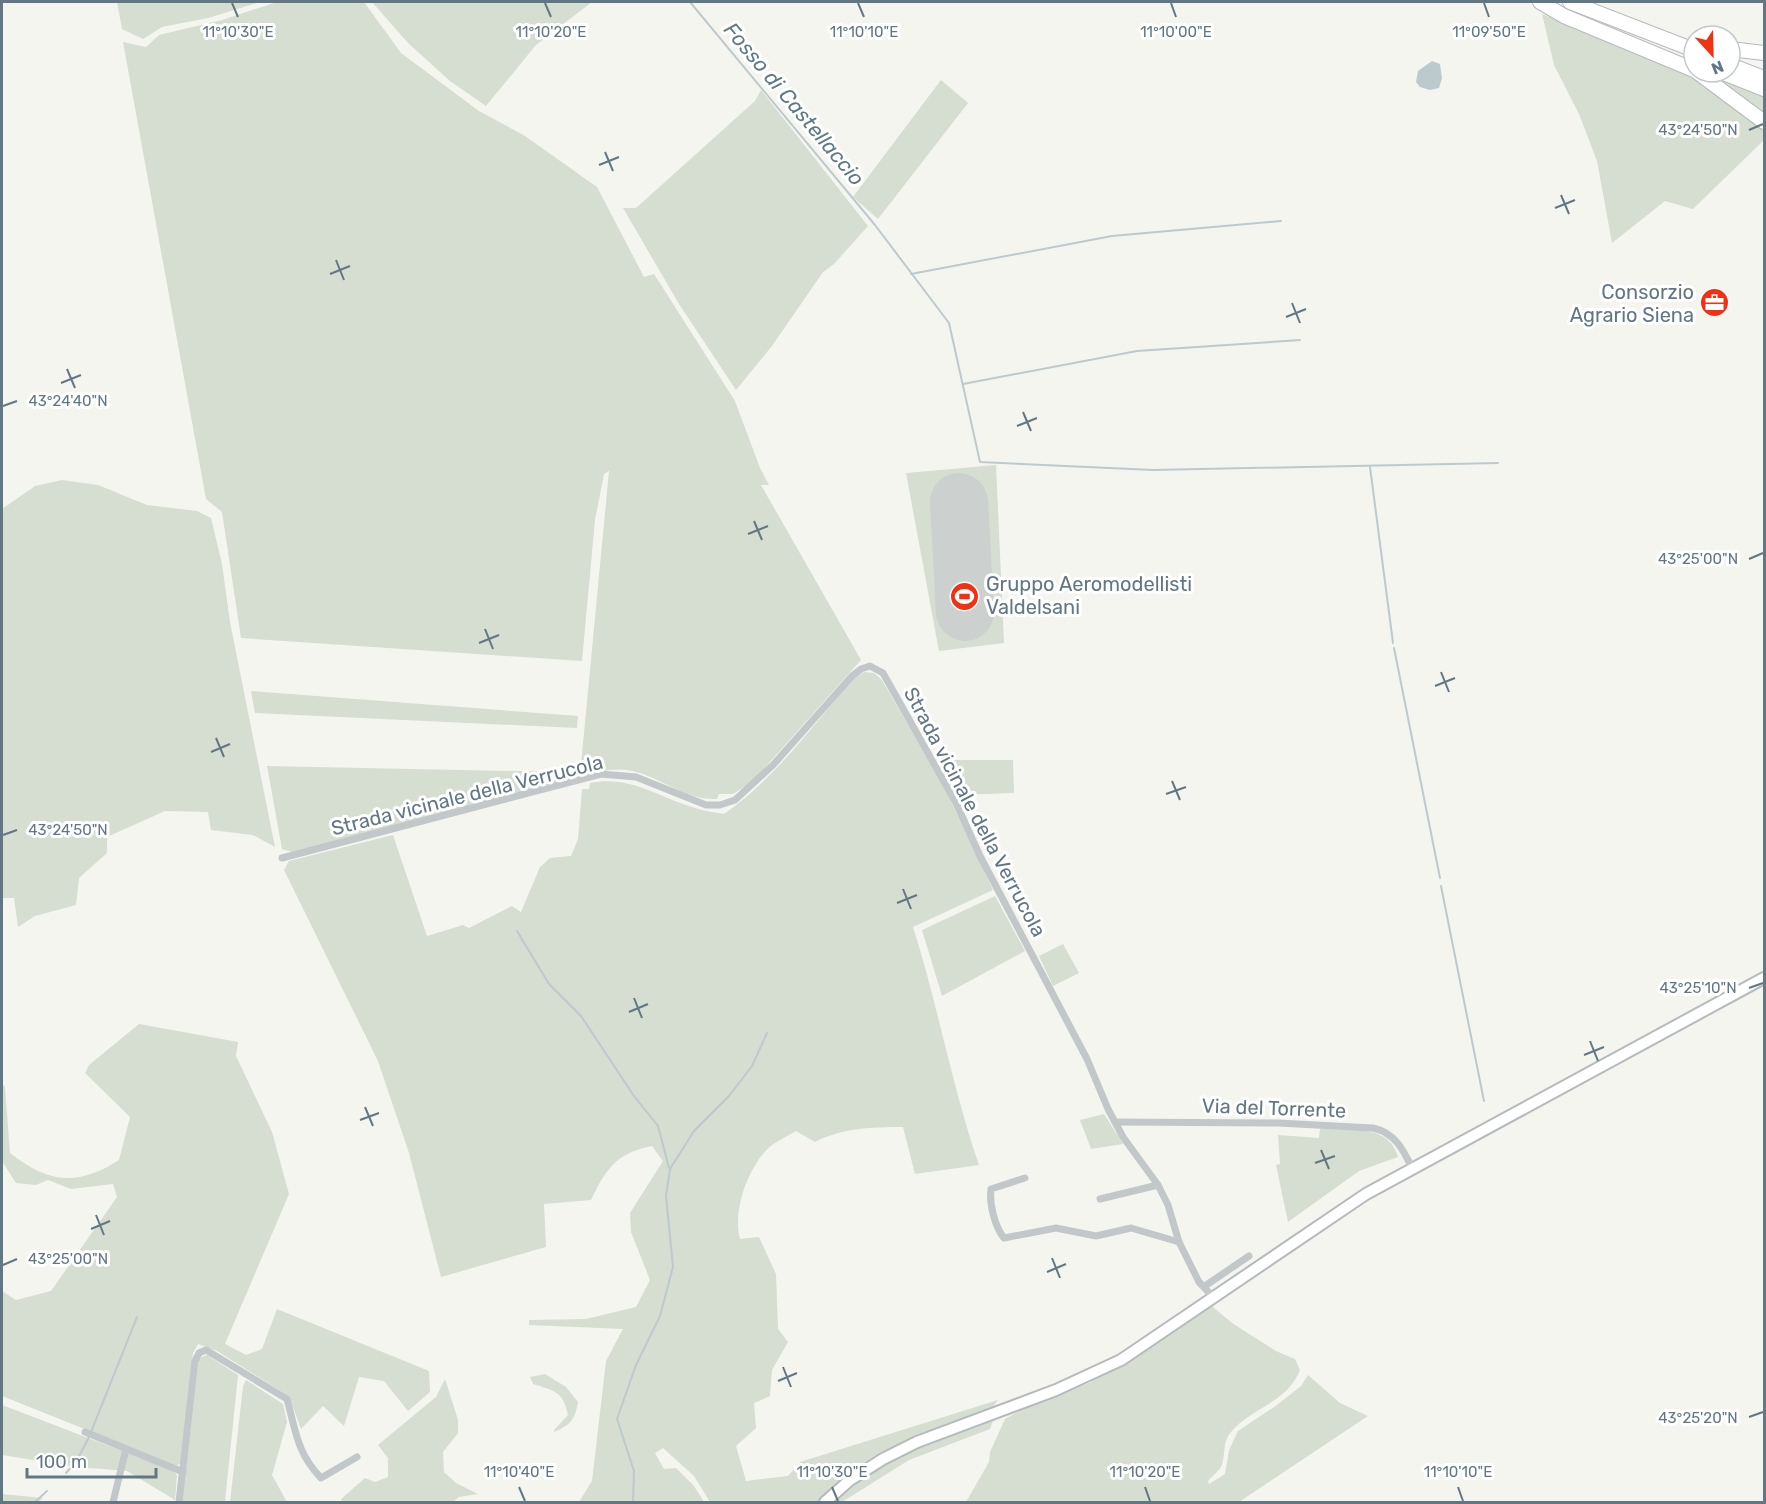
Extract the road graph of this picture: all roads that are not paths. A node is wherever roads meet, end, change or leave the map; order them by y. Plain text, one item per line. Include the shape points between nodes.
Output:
1 (1541, 2) edge
2 (1570, 2) edge
3 (1587, 2) edge
4 (1682, 38) edge
5 (1682, 45) edge
6 (1742, 50) edge
7 (1764, 53) edge
8 (1682, 56) edge
9 (1682, 65) edge
10 (1742, 70) edge
11 (1764, 78) edge
12 (1742, 80) edge
13 (1713, 84) edge
14 (1764, 89) edge
15 (1764, 122) edge
16 (282, 858) dead end
17 (1764, 978) edge
18 (1115, 1122) junction
19 (1412, 1168) junction
20 (1025, 1178) dead end
21 (1158, 1185) junction
22 (1100, 1199) dead end
23 (1179, 1242) junction
24 (1249, 1256) dead end
25 (1205, 1286) junction
26 (1214, 1298) junction
27 (85, 1432) dead end
28 (126, 1449) junction
29 (357, 1457) dead end
30 (183, 1472) junction
31 (113, 1503) edge
32 (179, 1503) edge
33 (825, 1503) edge

1 - 8 highway
1 - 9 highway via 1564,16
2 - 5 highway
3 - 4 highway
6 - 7 highway
10 - 11 highway
12 - 14 highway
13 - 15 highway
16 - 18 street, Strada vicinale della Verrucola via 601,774 636,777 706,805 720,805 735,800 773,765 852,676 870,666 883,673 956,803 1087,1059
17 - 19 main road
18 - 19 street, Via del Torrente via 1373,1128 1395,1139
18 - 21 street
19 - 26 main road via 1366,1194
20 - 23 street via 991,1189 999,1232 1004,1238 1056,1228 1096,1236 1131,1228
21 - 22 street
21 - 23 street
23 - 25 street via 1199,1282
24 - 25 street
25 - 26 street
26 - 33 main road via 1136,1351 1101,1369 883,1459 850,1480
27 - 28 street
28 - 30 street
28 - 31 street
29 - 30 street via 321,1478 306,1462 287,1399 206,1350 195,1361
30 - 32 street

